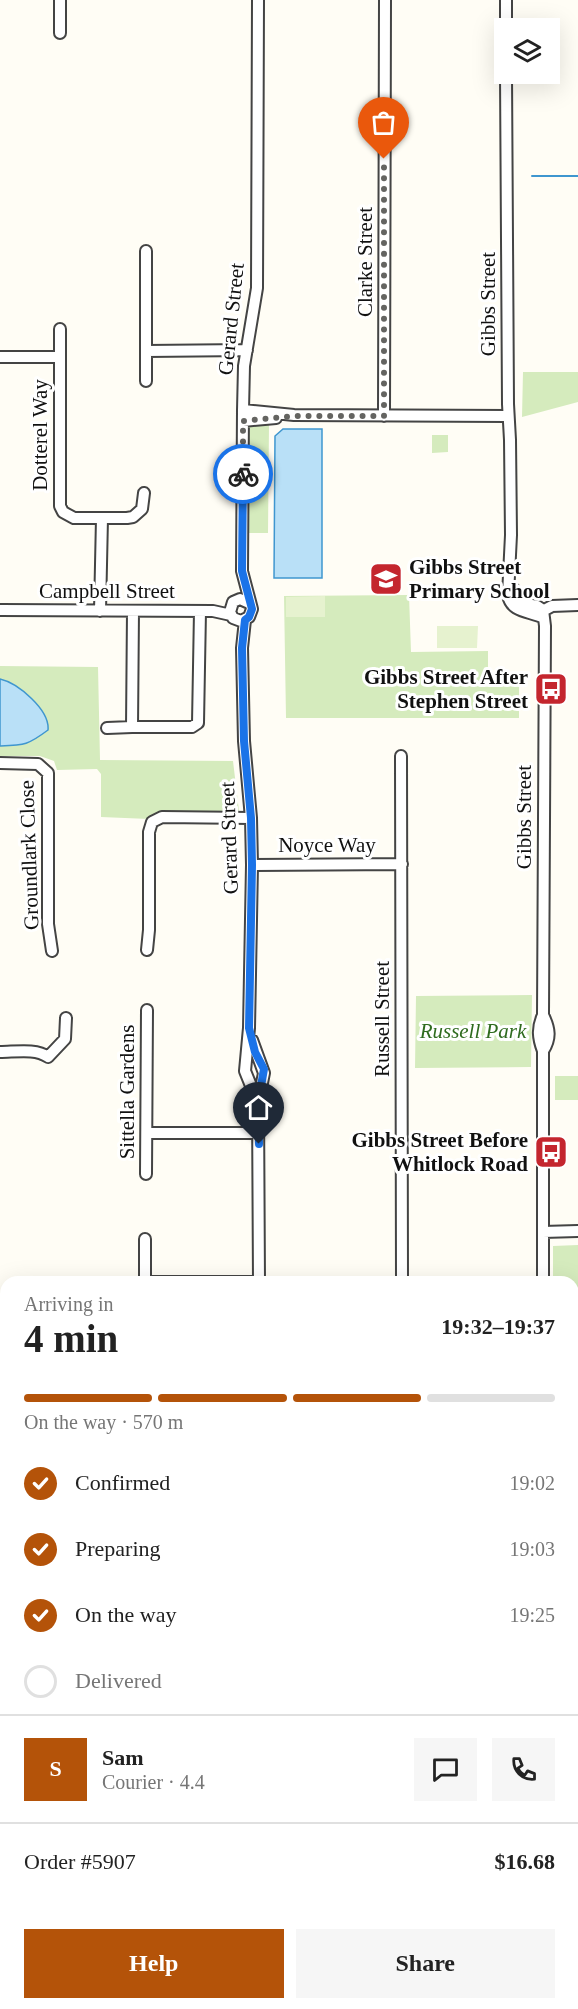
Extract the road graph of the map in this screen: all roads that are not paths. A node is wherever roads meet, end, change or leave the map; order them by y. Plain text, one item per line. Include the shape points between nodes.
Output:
1 (60, 0) edge
2 (258, 0) edge
3 (385, 0) edge
4 (506, 0) edge
5 (506, 18) edge
6 (60, 33) dead end
7 (507, 84) edge
8 (146, 251) dead end
9 (60, 329) dead end
10 (247, 350) junction
11 (146, 351) junction
12 (0, 357) edge
13 (58, 357) junction
14 (146, 381) dead end
15 (243, 416) junction
16 (384, 416) junction
17 (508, 416) junction
18 (144, 493) dead end
19 (102, 518) junction
20 (242, 571) junction
21 (249, 603) junction
22 (578, 605) edge
23 (0, 610) edge
24 (100, 611) junction
25 (133, 611) junction
26 (200, 611) junction
27 (236, 612) junction
28 (578, 612) edge
29 (541, 614) junction
30 (132, 727) junction
31 (107, 728) dead end
32 (401, 756) dead end
33 (0, 763) edge
34 (251, 818) junction
35 (402, 864) junction
36 (252, 865) junction
37 (147, 950) dead end
38 (52, 951) dead end
39 (147, 1010) dead end
40 (66, 1018) dead end
41 (249, 1028) junction
42 (0, 1052) edge
43 (258, 1103) junction
44 (259, 1132) junction
45 (147, 1133) junction
46 (147, 1174) dead end
47 (578, 1231) edge
48 (543, 1232) junction
49 (145, 1239) dead end
50 (145, 1276) edge
51 (259, 1276) edge
52 (402, 1276) edge
53 (543, 1276) edge

1 - 6 street
2 - 10 street, Gerard Street via 257,288
3 - 16 street, Clarke Street
4 - 5 street
7 - 17 street, Gibbs Street
8 - 11 street
9 - 13 street, Dotterel Way
10 - 11 street
10 - 15 street, Gerard Street
11 - 14 street
12 - 13 street
13 - 19 street, Dotterel Way via 60,506 68,516
15 - 16 street
15 - 20 street, Gerard Street
16 - 17 street
17 - 29 street, Gibbs Street via 509,600 516,609
18 - 19 street, Dotterel Way via 142,509 133,517
19 - 24 street
20 - 21 street, Gerard Street
20 - 27 street, Gerard Street
21 - 27 street via 244,599
21 - 27 street via 251,613
22 - 29 street via 556,605
23 - 24 street, Campbell Street
24 - 25 street, Campbell Street
25 - 26 street, Campbell Street
25 - 30 street
26 - 27 street, Campbell Street
26 - 30 street via 198,723 192,727
27 - 34 street, Gerard Street via 242,648
28 - 29 street
29 - 48 street, Gibbs Street via 543,1015 538,1037 543,1051
30 - 31 street
32 - 35 street, Russell Street
33 - 38 street, Groundlark Close via 38,764 48,773 48,924
34 - 36 street, Gerard Street
34 - 37 street via 162,817 152,822
35 - 36 street, Noyce Way
35 - 52 street, Russell Street
36 - 41 street, Gerard Street
39 - 45 street, Sittella Gardens
40 - 42 street via 65,1039 48,1057 42,1053
41 - 43 street, Gerard Street via 245,1071
41 - 43 street, Gerard Street via 264,1069
43 - 44 street, Gerard Street
44 - 45 street
44 - 51 street, Gerard Street
45 - 46 street, Sittella Gardens
47 - 48 street
48 - 53 street, Gibbs Street
49 - 50 street

